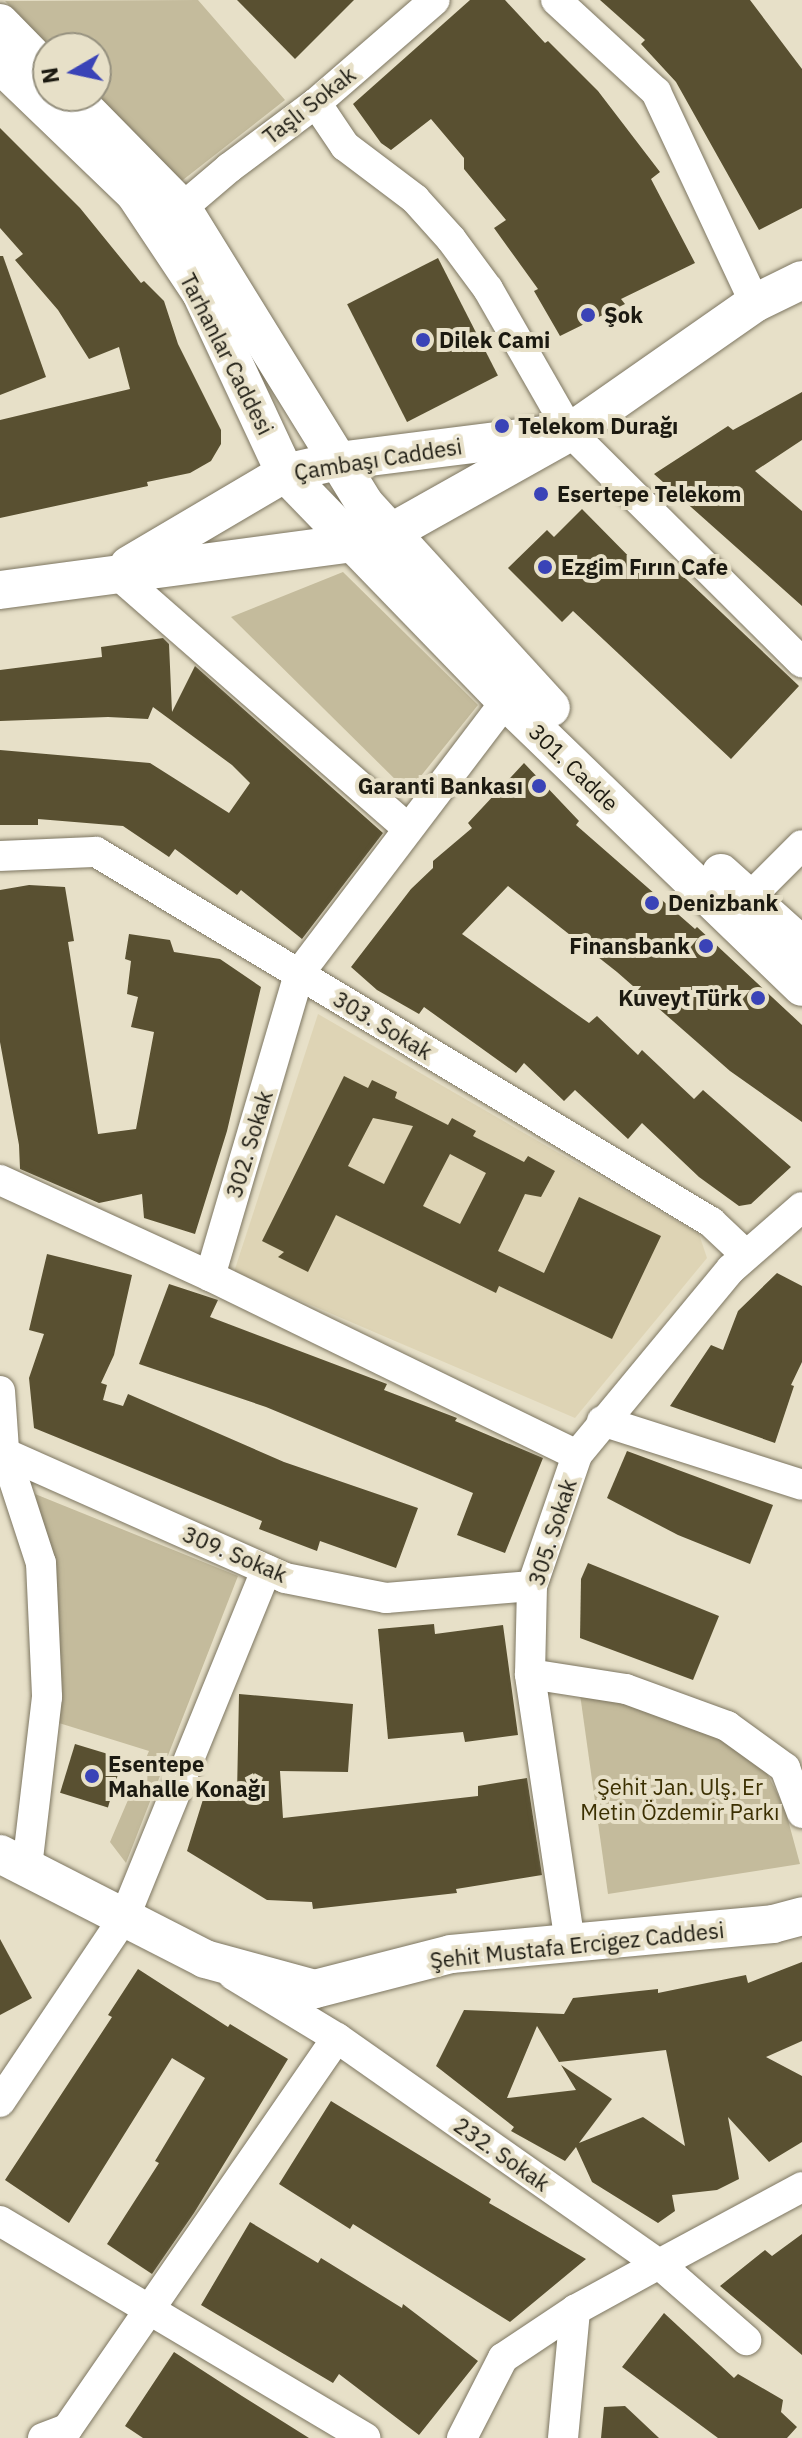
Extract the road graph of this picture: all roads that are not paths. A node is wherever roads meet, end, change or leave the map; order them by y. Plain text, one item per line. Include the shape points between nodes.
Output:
1 (435, 0) edge
2 (556, 0) edge
3 (0, 23) edge
4 (32, 56) edge
5 (0, 64) edge
6 (316, 103) junction
7 (88, 112) edge
8 (182, 208) junction
9 (802, 280) edge
10 (755, 303) junction
11 (570, 432) junction
12 (338, 461) junction
13 (285, 473) junction
14 (390, 533) junction
15 (350, 543) junction
16 (116, 573) junction
17 (0, 590) edge
18 (802, 662) edge
19 (514, 691) junction
20 (407, 828) junction
21 (802, 845) edge
22 (0, 856) edge
23 (748, 899) junction
24 (802, 946) edge
25 (299, 974) junction
26 (802, 987) edge
27 (0, 1180) edge
28 (802, 1207) edge
29 (746, 1255) junction
30 (210, 1276) junction
31 (0, 1391) edge
32 (602, 1421) junction
33 (2, 1450) edge
34 (577, 1455) junction
35 (802, 1485) edge
36 (266, 1570) junction
37 (532, 1586) junction
38 (530, 1674) junction
39 (802, 1813) edge
40 (13, 1861) edge
41 (125, 1916) junction
42 (802, 1916) edge
43 (570, 1943) junction
44 (205, 1959) junction
45 (337, 2038) junction
46 (0, 2102) edge
47 (802, 2187) edge
48 (0, 2221) edge
49 (659, 2264) junction
50 (575, 2310) junction
51 (151, 2312) junction
52 (746, 2340) dead end
53 (43, 2438) edge
54 (366, 2438) edge
55 (462, 2438) edge
56 (563, 2438) edge

1 - 6 street, Taşlı Sokak
2 - 10 street via 656,92
3 - 4 main road
5 - 13 main road, Tarhanlar Caddesi via 135,194 201,293
6 - 8 street, Taşlı Sokak
6 - 11 street via 345,146 415,199 451,239 488,289
7 - 8 main road, Tarhanlar Caddesi
8 - 12 main road, Tarhanlar Caddesi
9 - 10 main road, Çambaşı Caddesi
10 - 11 main road, Çambaşı Caddesi
11 - 12 main road, Çambaşı Caddesi
11 - 14 main road, Çambaşı Caddesi
11 - 18 street
12 - 13 main road, Çambaşı Caddesi
12 - 14 main road, Tarhanlar Caddesi
13 - 15 main road, Tarhanlar Caddesi
13 - 16 main road, Çambaşı Caddesi
14 - 15 main road, Çambaşı Caddesi
14 - 19 main road, 301. Cadde
15 - 16 main road, Çambaşı Caddesi
15 - 19 main road, 301. Cadde
16 - 17 main road, Çambaşı Caddesi
16 - 20 street
19 - 20 street, 302. Sokak
19 - 23 main road, 301. Cadde
19 - 26 main road, 301. Cadde
20 - 25 street, 302. Sokak
21 - 23 street
22 - 25 street, 303. Sokak via 96,852
23 - 24 main road, 301. Cadde
25 - 29 street, 303. Sokak via 711,1222
25 - 30 street, 302. Sokak
27 - 30 street
28 - 29 street, 305. Sokak
29 - 32 street, 305. Sokak
30 - 34 street
31 - 33 street
32 - 34 street, 305. Sokak
32 - 35 street
33 - 36 street, 309. Sokak
33 - 40 street via 41,1563 47,1697
34 - 37 street, 305. Sokak
36 - 37 street, 309. Sokak via 386,1598
36 - 41 street
37 - 38 street, 305. Sokak
38 - 39 street via 626,1689 727,1726 785,1768
38 - 43 street, 305. Sokak
40 - 41 main road, Şehit Mustafa Ercigez Caddesi
41 - 44 main road, Şehit Mustafa Ercigez Caddesi
41 - 46 street
42 - 43 main road, Şehit Mustafa Ercigez Caddesi via 773,1924
43 - 44 main road, Şehit Mustafa Ercigez Caddesi via 451,1954 315,1989
44 - 45 street, 232. Sokak
45 - 49 street, 232. Sokak
45 - 51 street
47 - 49 street
48 - 51 street
49 - 50 street
49 - 52 street, 232. Sokak
50 - 55 street via 503,2358
50 - 56 street
51 - 53 street via 67,2429
51 - 54 street

